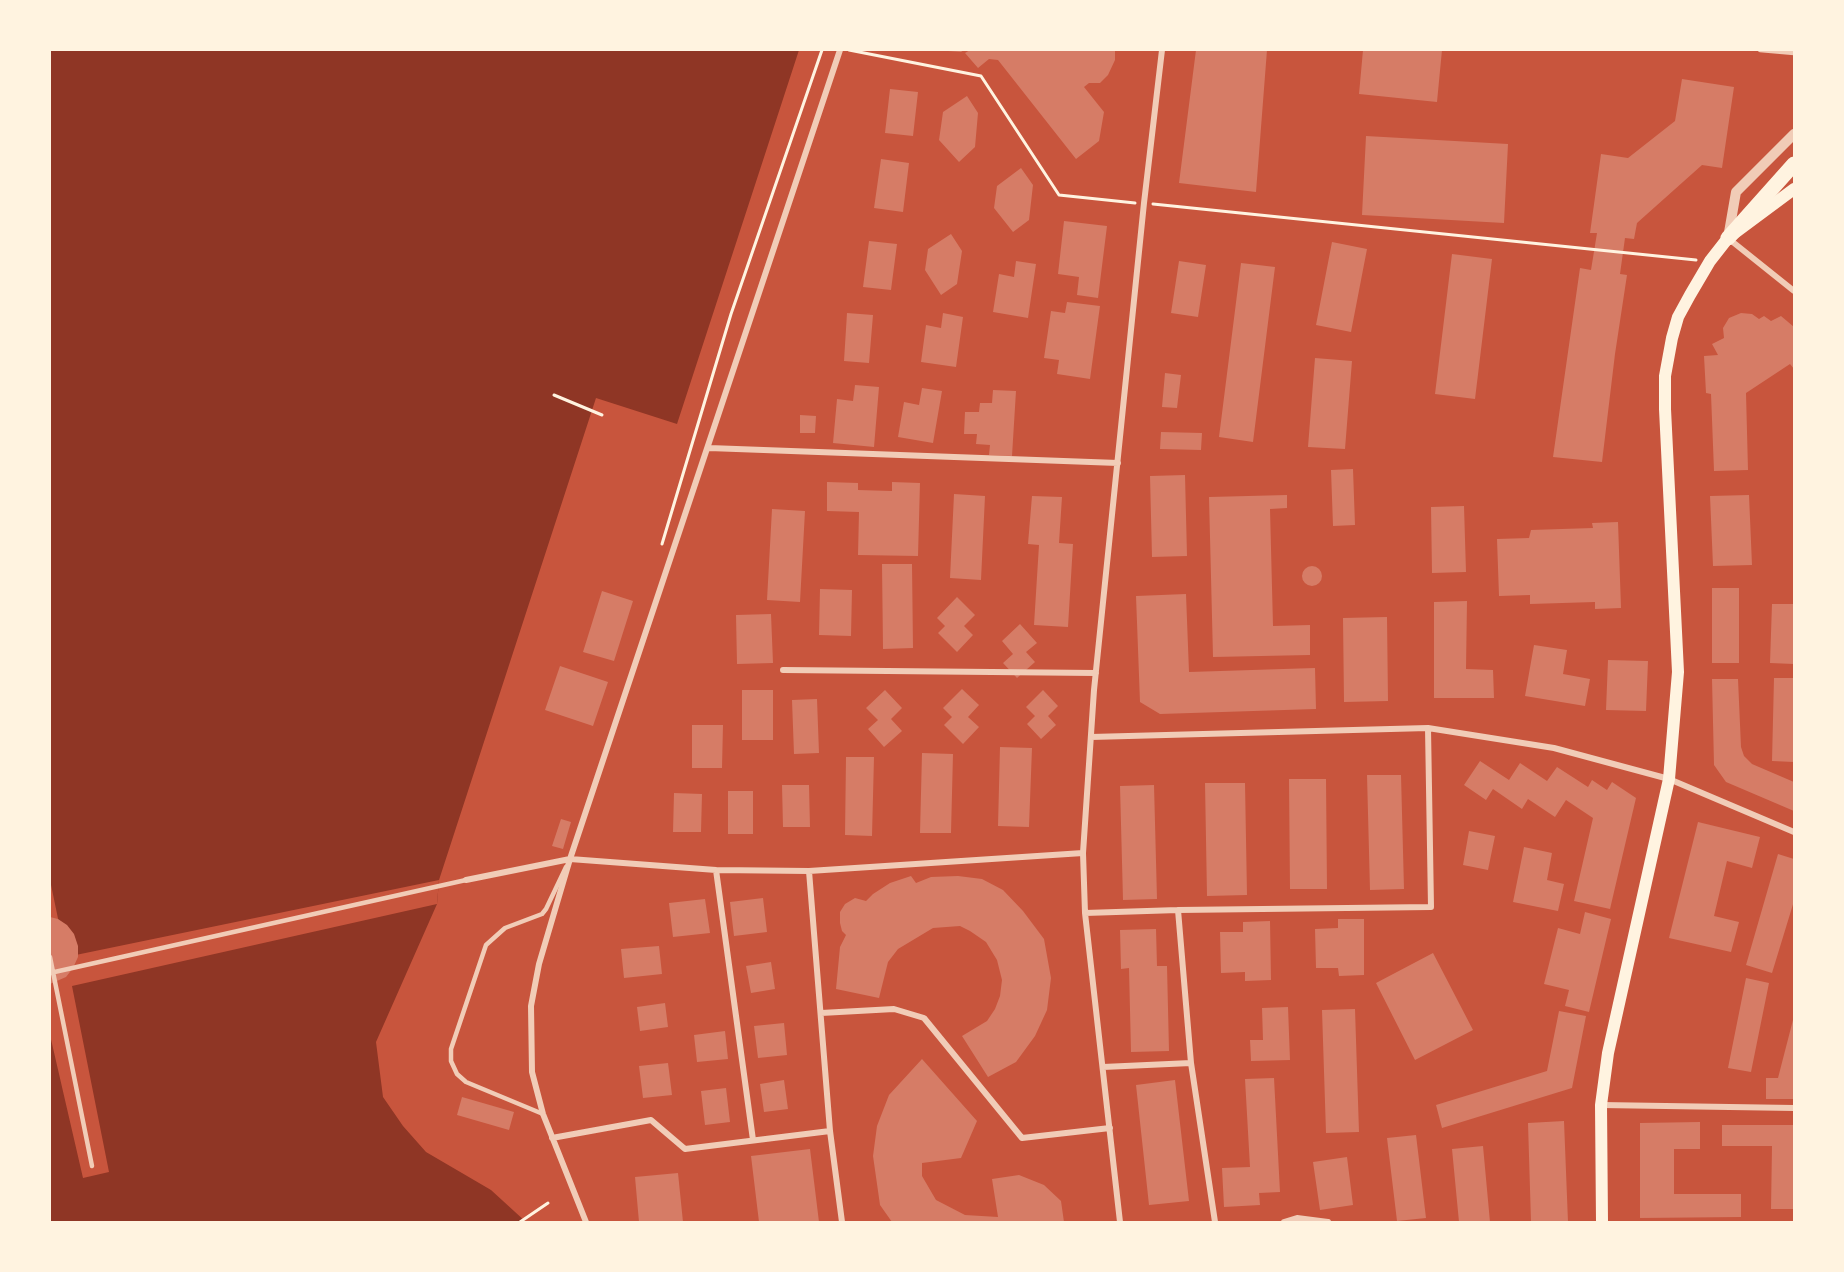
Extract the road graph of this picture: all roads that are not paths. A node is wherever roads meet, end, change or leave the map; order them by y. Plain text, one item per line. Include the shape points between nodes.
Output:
1 (840, 50) edge
2 (1162, 50) edge
3 (1760, 50) edge
4 (1794, 53) edge
5 (1794, 134) edge
6 (1794, 164) edge
7 (1794, 189) edge
8 (1728, 238) junction
9 (1794, 291) edge
10 (709, 447) junction
11 (1118, 463) junction
12 (783, 670) dead end
13 (1096, 673) junction
14 (1428, 728) junction
15 (1091, 737) junction
16 (1669, 780) junction
17 (1794, 832) edge
18 (1083, 853) junction
19 (570, 859) junction
20 (716, 870) junction
21 (809, 871) junction
22 (466, 880) joint
23 (1178, 910) junction
24 (1084, 914) junction
25 (50, 957) edge
26 (51, 972) edge
27 (820, 1013) junction
28 (1191, 1063) junction
29 (1103, 1067) junction
30 (1601, 1105) junction
31 (1794, 1108) edge
32 (543, 1114) junction
33 (1110, 1128) junction
34 (830, 1131) junction
35 (552, 1138) junction
36 (753, 1140) junction
37 (92, 1166) dead end
38 (586, 1222) edge
39 (842, 1222) edge
40 (1120, 1222) edge
41 (1215, 1222) edge
42 (1284, 1222) edge
43 (1328, 1222) edge
44 (1602, 1222) edge

1 - 10 street
2 - 11 street
3 - 4 lane
5 - 8 street via 1736,192
6 - 8 highway
7 - 8 main road
8 - 9 street
8 - 16 main road via 1678,317 1665,376 1678,672
10 - 11 street
10 - 19 street
11 - 13 street
12 - 13 street
13 - 15 street
14 - 15 street
14 - 16 street via 1554,748
14 - 23 street via 1431,907
15 - 18 street
16 - 17 street
16 - 30 main road via 1608,1053
18 - 21 street
18 - 24 street
19 - 20 street
19 - 22 street
19 - 32 street via 539,964 531,1006 532,1072
19 - 32 lane via 542,914 505,928 486,945 451,1049 457,1074 466,1082
20 - 21 street
20 - 36 street
21 - 27 street
22 - 26 lane
23 - 24 street
23 - 28 street
24 - 29 street
25 - 26 lane
26 - 37 lane
27 - 33 street via 894,1009 924,1018 1022,1138
27 - 34 street
28 - 29 street
28 - 41 street
29 - 33 street
30 - 31 street
30 - 44 main road
32 - 35 street
33 - 40 street
34 - 36 street
34 - 39 street
35 - 36 street via 651,1120 685,1149
35 - 38 street
42 - 43 street via 1297,1218

